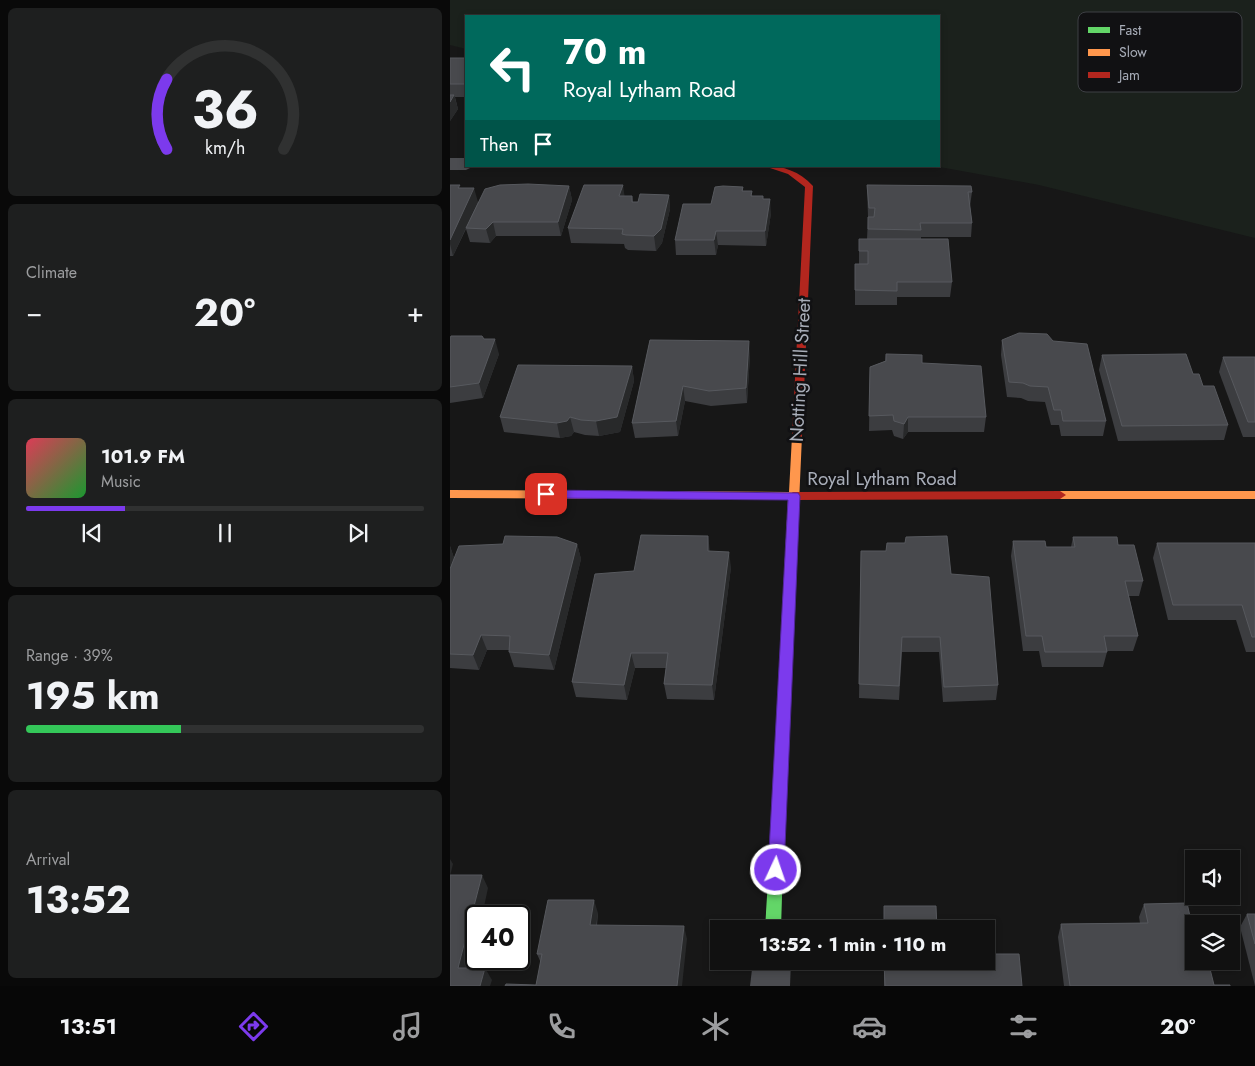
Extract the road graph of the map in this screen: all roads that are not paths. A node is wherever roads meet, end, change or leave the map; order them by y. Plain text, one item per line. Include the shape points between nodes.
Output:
1 (450, 164) edge
2 (465, 164) edge
3 (775, 167) edge
4 (450, 494) edge
5 (1255, 495) edge
6 (794, 496) junction
7 (773, 920) edge
8 (771, 970) edge
9 (770, 986) edge

1 - 2 street
3 - 6 street, Notting Hill Street via 800,175 809,186
4 - 6 street, Royal Lytham Road
5 - 6 street, Royal Lytham Road
6 - 7 street, Notting Hill Street
8 - 9 street

